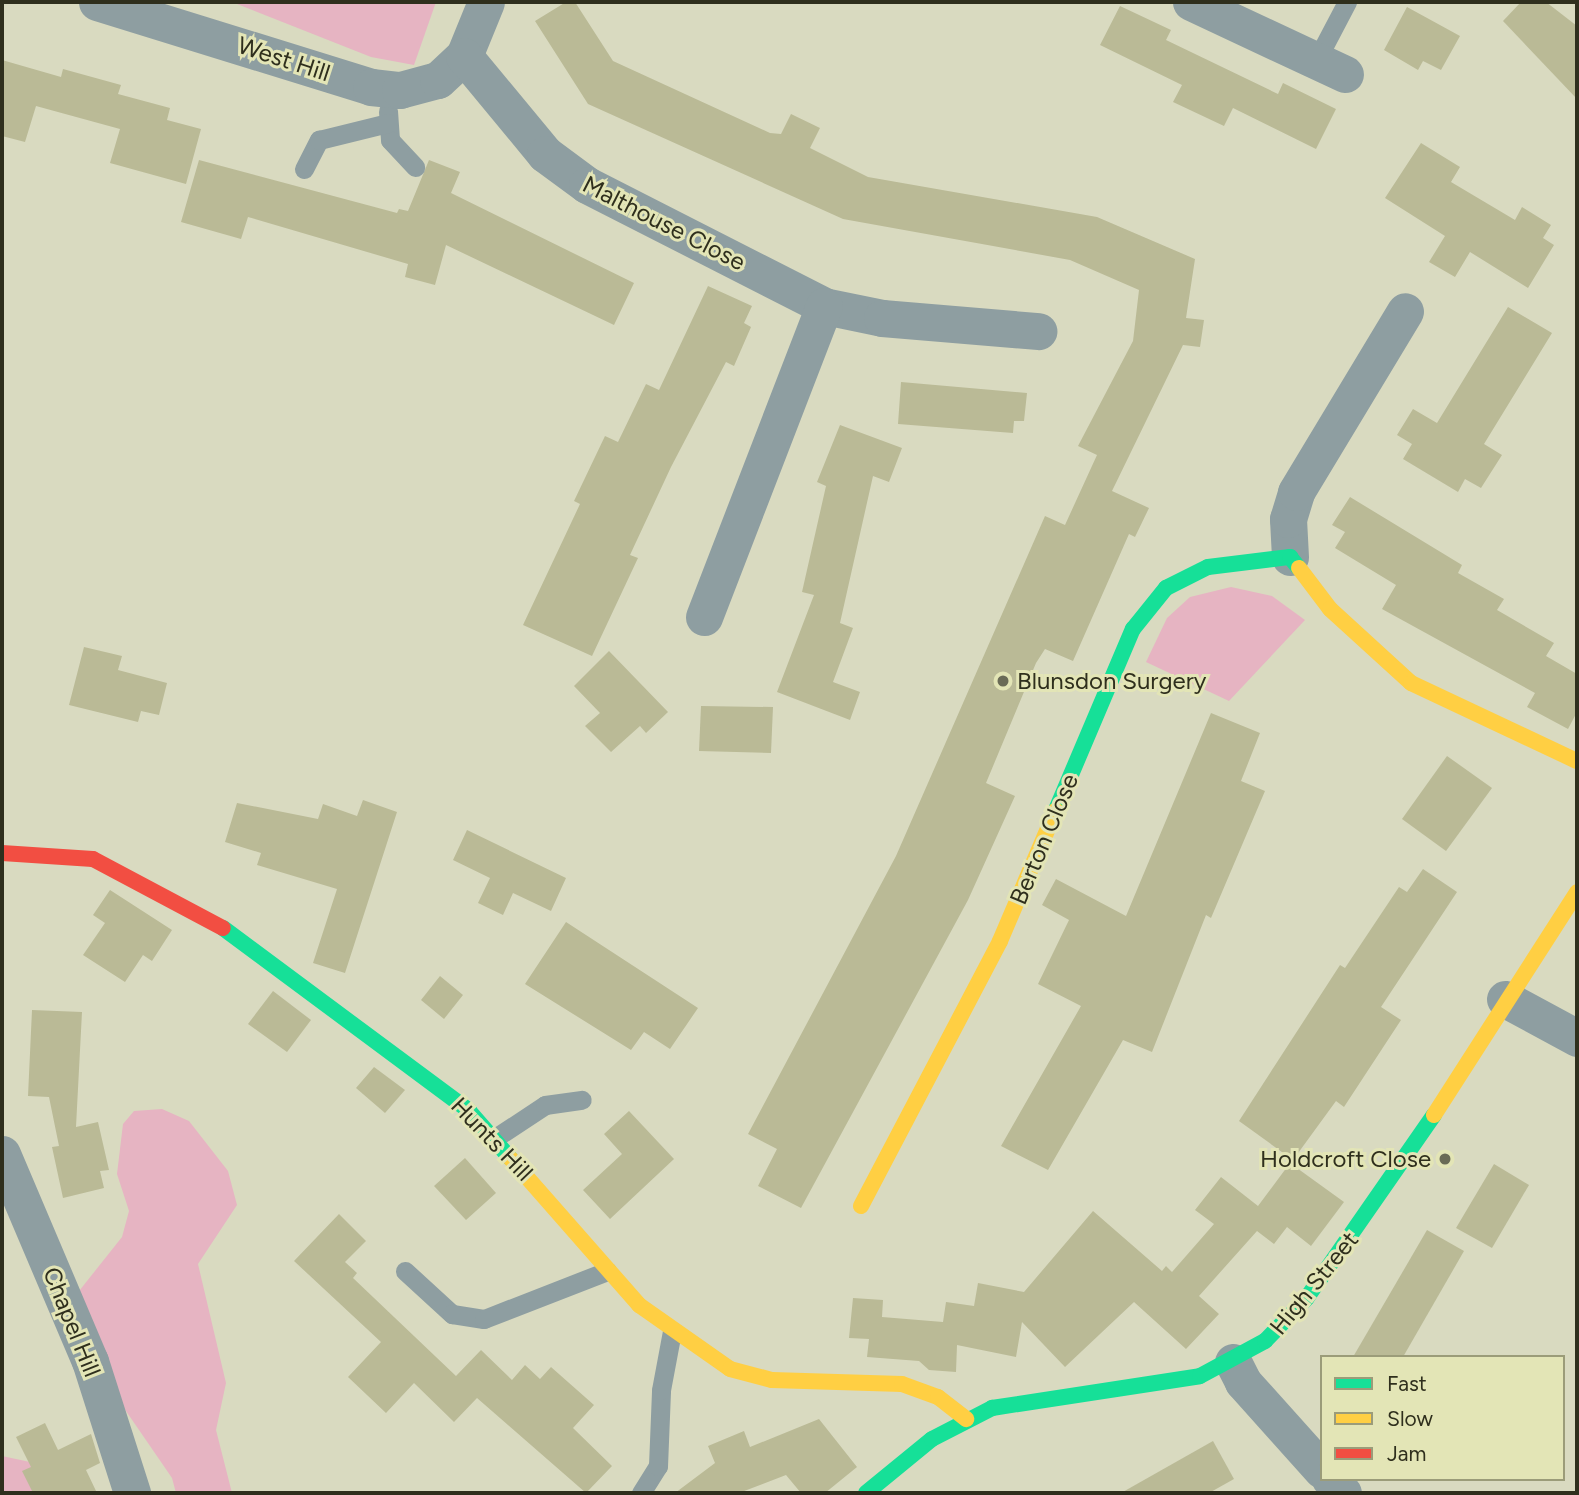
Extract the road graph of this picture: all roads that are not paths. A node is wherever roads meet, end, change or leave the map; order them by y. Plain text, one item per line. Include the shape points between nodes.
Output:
1 (97, 2) edge
2 (486, 2) edge
3 (1191, 2) edge
4 (1347, 2) edge
5 (464, 56) junction
6 (1331, 68) joint
7 (390, 106) junction
8 (415, 167) dead end
9 (304, 169) dead end
10 (824, 306) junction
11 (1405, 311) dead end
12 (1038, 331) dead end
13 (1290, 556) junction
14 (704, 617) dead end
15 (1577, 761) edge
16 (2, 853) edge
17 (1577, 892) edge
18 (1505, 999) junction
19 (1577, 1038) edge
20 (582, 1100) dead end
21 (495, 1138) junction
22 (2, 1154) edge
23 (860, 1206) dead end
24 (607, 1270) junction
25 (405, 1271) dead end
26 (672, 1331) junction
27 (1233, 1362) junction
28 (966, 1419) junction
29 (1320, 1467) edge
30 (132, 1493) edge
31 (641, 1493) edge
32 (866, 1493) edge

1 - 7 street, West Hill
2 - 5 street
3 - 6 street
4 - 6 lane
5 - 7 street, West Hill
5 - 10 street, Malthouse Close via 545,154 587,185
7 - 8 lane via 395,151
7 - 9 lane via 319,140
10 - 12 street, Malthouse Close via 882,318
10 - 14 street
11 - 13 street via 1296,492 1288,519
13 - 15 street via 1321,600 1411,683
13 - 23 street, Berton Close via 1195,572 1166,588 1143,612 1000,941
16 - 21 street, Hunts Hill via 93,859 149,884 233,934 409,1061
17 - 18 street, High Street
18 - 19 street
18 - 27 street, High Street via 1429,1127 1339,1256 1283,1326
20 - 21 lane via 545,1105
21 - 24 street, Hunts Hill
22 - 30 street, Chapel Hill via 90,1361
24 - 25 lane via 484,1319 452,1314
24 - 26 street, Hunts Hill
26 - 28 street, Hunts Hill via 750,1378 902,1384 938,1396
26 - 31 lane via 661,1390 657,1466
27 - 28 street, High Street via 1200,1376 1021,1401
27 - 29 street via 1243,1382
28 - 32 street, High Street via 932,1439

